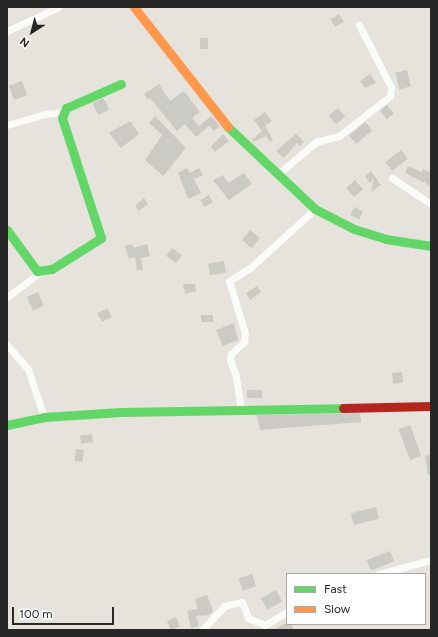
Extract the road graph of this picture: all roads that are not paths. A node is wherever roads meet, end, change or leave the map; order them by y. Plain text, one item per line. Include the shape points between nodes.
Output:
1 (59, 7) edge
2 (134, 7) edge
3 (359, 25) dead end
4 (7, 32) edge
5 (121, 84) dead end
6 (63, 112) junction
7 (7, 125) edge
8 (278, 174) junction
9 (392, 178) dead end
10 (431, 204) edge
11 (315, 209) junction
12 (7, 230) edge
13 (431, 246) edge
14 (42, 271) junction
15 (7, 298) edge
16 (7, 345) edge
17 (431, 406) edge
18 (241, 408) junction
19 (44, 417) junction
20 (7, 425) edge
21 (431, 560) edge
22 (383, 573) edge
23 (286, 613) edge
24 (263, 628) edge
25 (202, 630) edge

1 - 4 street
2 - 8 street via 187,78 232,132
3 - 8 street via 390,87 390,96 339,136 316,142
5 - 6 street via 66,108
6 - 7 street via 45,114
6 - 14 street via 62,118 101,238 52,269
8 - 11 street
9 - 10 street
11 - 13 street via 354,229 386,239
11 - 18 street via 251,267 229,281 245,333 244,342 231,354 230,360 236,376
12 - 14 street via 30,264 37,271
14 - 15 street
16 - 19 street via 28,369
17 - 18 street
18 - 19 street
19 - 20 street
21 - 22 street
23 - 24 street
24 - 25 street via 248,618 242,602 224,606

